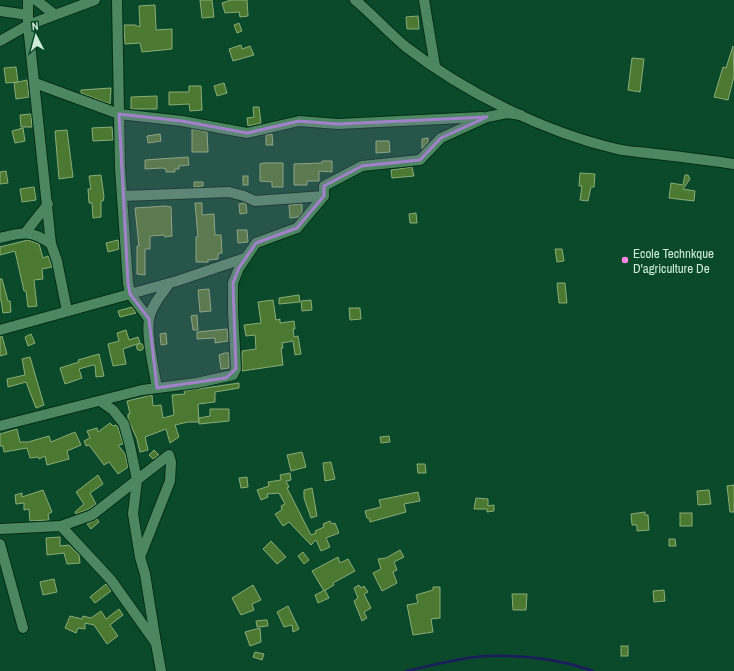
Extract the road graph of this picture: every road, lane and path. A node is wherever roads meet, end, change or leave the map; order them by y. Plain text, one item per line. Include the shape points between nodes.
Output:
1 (28, 0) edge
2 (36, 0) edge
3 (94, 0) edge
4 (117, 0) edge
5 (355, 0) edge
6 (424, 0) edge
7 (0, 11) edge
8 (54, 14) junction
9 (28, 20) junction
10 (0, 42) edge
11 (435, 66) junction
12 (34, 83) junction
13 (119, 114) junction
14 (521, 115) junction
15 (487, 117) junction
16 (734, 164) edge
17 (122, 196) junction
18 (324, 196) junction
19 (48, 204) junction
20 (25, 233) junction
21 (0, 238) edge
22 (51, 244) junction
23 (244, 258) junction
24 (169, 284) junction
25 (130, 294) junction
26 (67, 311) junction
27 (149, 319) junction
28 (0, 330) edge
29 (157, 388) junction
30 (100, 401) junction
31 (0, 426) edge
32 (137, 480) junction
33 (61, 526) junction
34 (0, 529) edge
35 (0, 544) edge
36 (140, 557) junction
37 (23, 628) dead end
38 (156, 643) junction
39 (161, 671) edge

1 - 9 street
2 - 8 street
3 - 8 street
4 - 13 street
5 - 11 street via 406,46
6 - 11 street
7 - 9 street
8 - 9 street
9 - 10 street
9 - 12 street
11 - 14 street via 487,98
12 - 13 street
12 - 19 street
13 - 15 street via 182,120 247,133 299,121 338,124
13 - 17 street
14 - 15 street via 507,113
14 - 16 street via 583,141 619,150
15 - 18 street via 441,138 420,160 362,166 324,186
17 - 18 street via 228,192 255,201
17 - 25 street
18 - 23 street via 297,228 256,243
19 - 20 street
19 - 22 street
20 - 21 street
20 - 22 street via 35,234
22 - 26 street via 57,260
23 - 24 street
23 - 29 street via 233,284 236,369 233,375
24 - 25 street
24 - 27 street
25 - 26 street
25 - 27 street
26 - 28 street
27 - 29 street
29 - 30 street
30 - 31 street
30 - 32 street via 113,410 124,424
32 - 33 street via 92,515
32 - 36 street via 133,514
32 - 36 street via 169,455 170,481
33 - 34 street
33 - 38 street via 111,580
35 - 37 street
36 - 38 street
38 - 39 street

